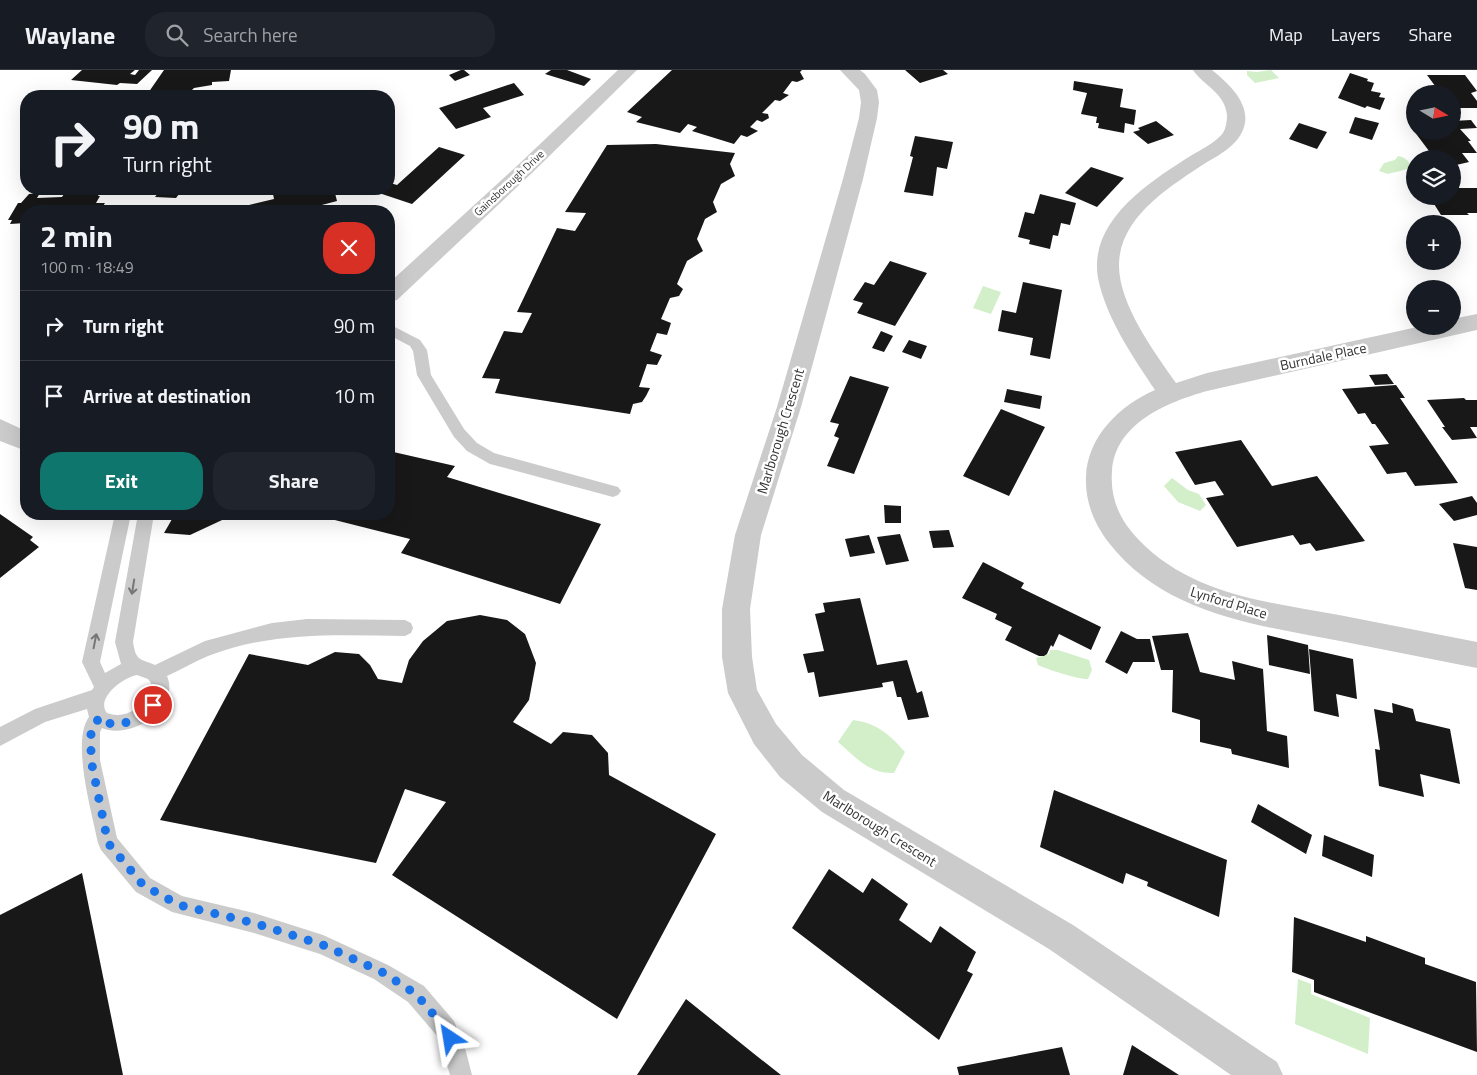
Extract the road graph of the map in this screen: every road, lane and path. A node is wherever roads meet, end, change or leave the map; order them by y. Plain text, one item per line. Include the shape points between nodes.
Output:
1 (628, 70) edge
2 (849, 70) edge
3 (1202, 70) edge
4 (395, 289) edge
5 (1477, 322) edge
6 (395, 332) edge
7 (1170, 392) junction
8 (0, 428) edge
9 (20, 439) edge
10 (613, 491) dead end
11 (121, 520) edge
12 (145, 520) edge
13 (405, 628) dead end
14 (1477, 655) edge
15 (136, 668) junction
16 (156, 673) junction
17 (100, 692) junction
18 (100, 717) junction
19 (0, 737) edge
20 (461, 1075) edge
21 (1264, 1075) edge

1 - 4 street, Gainsborough Drive
2 - 21 street, Marlborough Crescent via 868,90 868,118 789,407 748,535 736,609 742,693 765,734 791,766 833,801 1061,938
3 - 7 street via 1232,102 1236,113 1232,133 1218,147 1162,183 1138,204 1122,221 1113,240 1108,264 1110,283 1137,344
5 - 7 street, Burndale Place
6 - 10 lane via 415,343 420,350 424,374 472,447 490,458
7 - 14 street, Lynford Place via 1140,407 1121,424 1100,462 1097,487 1103,509 1115,532 1133,553 1156,572 1197,594 1271,615
8 - 9 street
17 -> 11 lane via 91,662
12 -> 15 lane via 124,642 127,659
13 - 16 lane via 306,627 272,631 205,649
15 - 16 lane
15 - 17 lane via 120,672
16 - 18 lane via 160,687 158,696 145,713 135,720 112,724
17 - 18 lane via 96,706
17 - 19 lane via 41,715
18 - 20 lane via 91,729 91,760 108,843 143,885 179,905 254,923 323,945 382,972 416,994 446,1029

